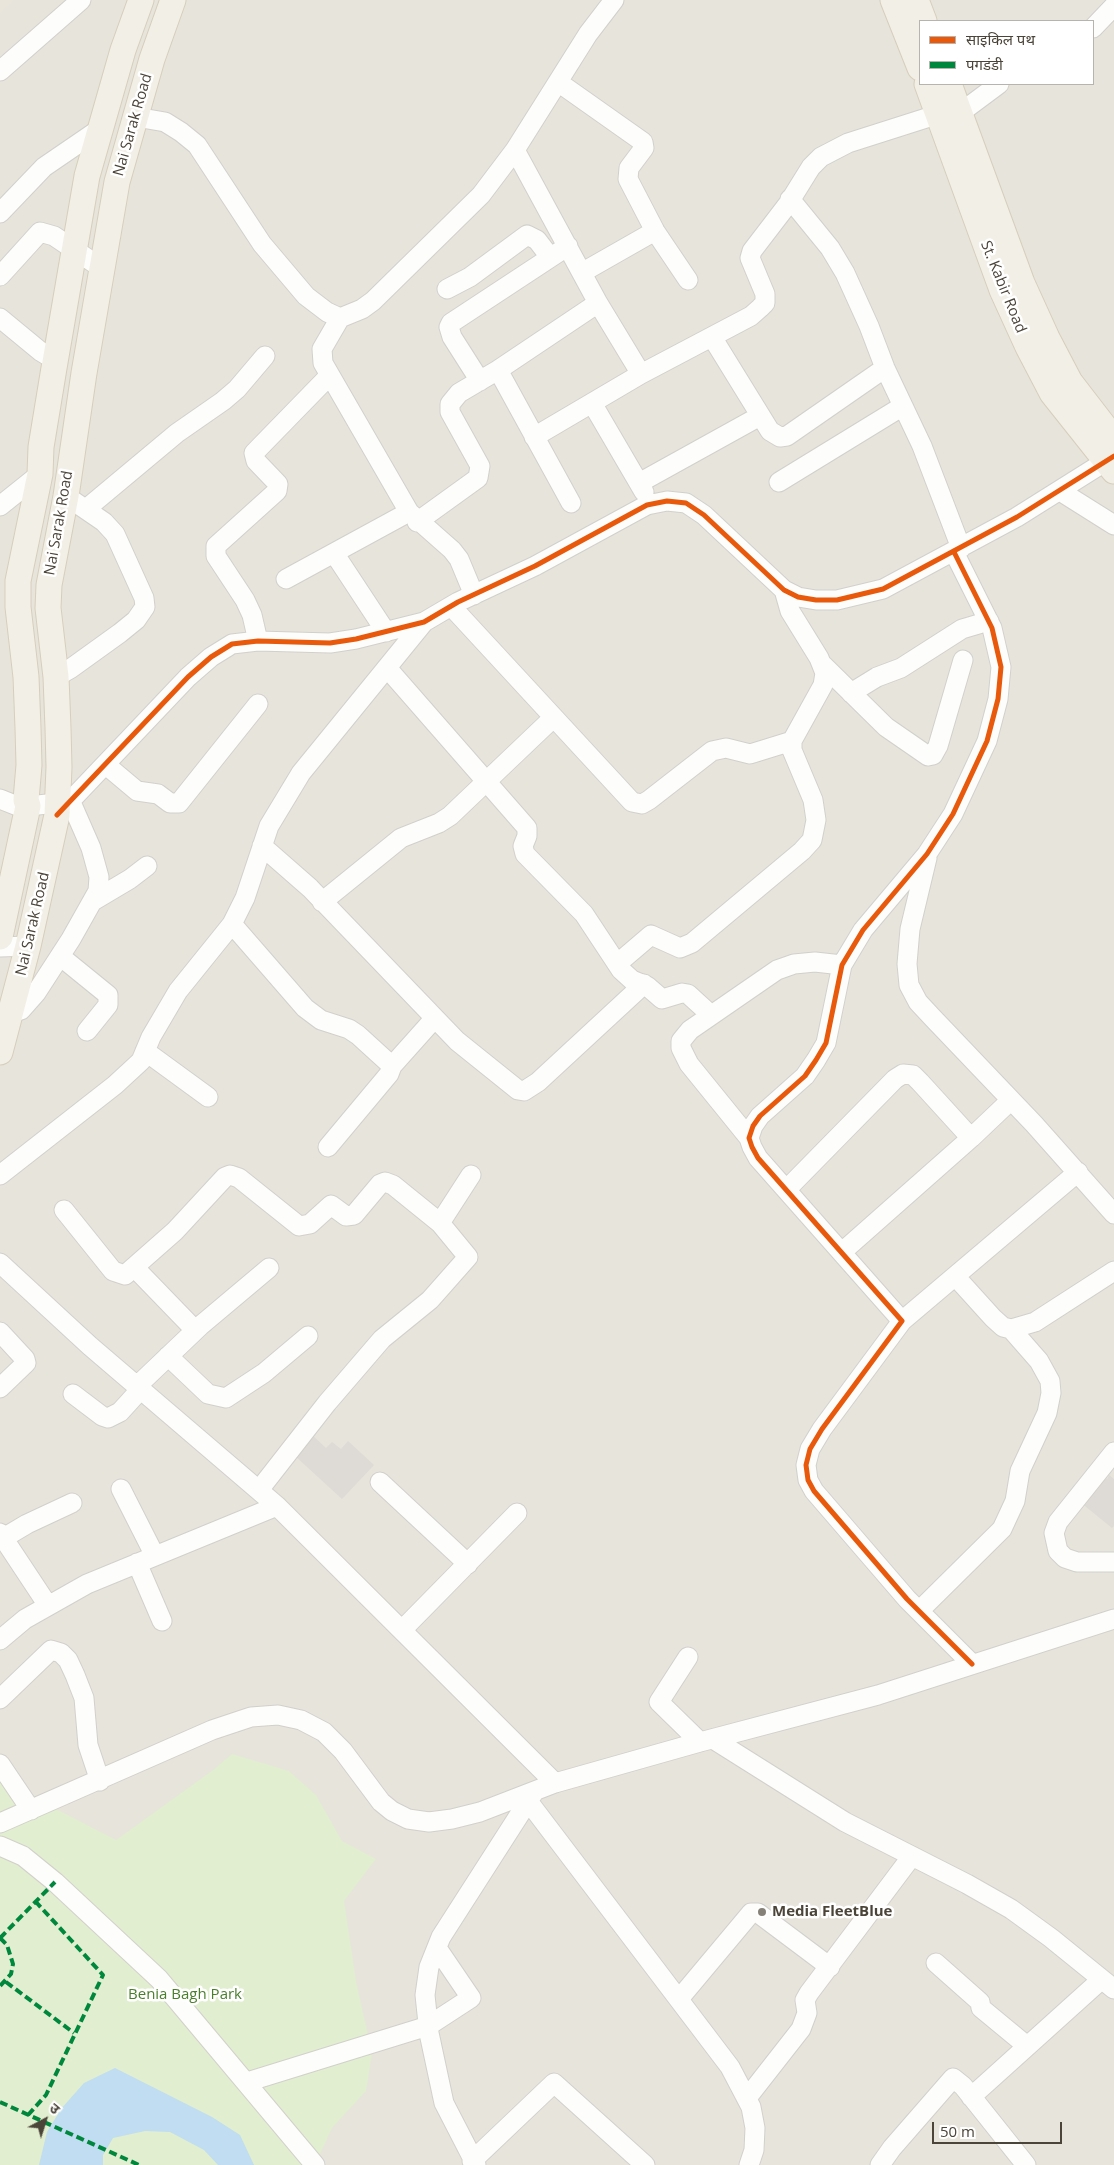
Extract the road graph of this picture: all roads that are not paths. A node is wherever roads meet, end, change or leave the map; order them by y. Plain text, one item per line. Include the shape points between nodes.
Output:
1 (81, 0) edge
2 (173, 0) edge
3 (614, 0) edge
4 (893, 0) edge
5 (916, 0) edge
6 (1114, 6) edge
7 (138, 7) edge
8 (924, 20) edge
9 (165, 24) junction
10 (1094, 27) edge
11 (919, 65) edge
12 (0, 71) edge
13 (558, 82) junction
14 (928, 85) edge
15 (949, 85) edge
16 (996, 85) edge
17 (949, 113) junction
18 (136, 117) junction
19 (100, 128) junction
20 (514, 150) junction
21 (790, 199) junction
22 (0, 213) edge
23 (655, 231) junction
24 (568, 246) junction
25 (74, 250) junction
26 (550, 258) junction
27 (103, 269) junction
28 (583, 272) junction
29 (0, 276) edge
30 (688, 280) dead end
31 (447, 289) dead end
32 (598, 303) junction
33 (0, 318) edge
34 (340, 318) junction
35 (712, 337) junction
36 (265, 356) dead end
37 (55, 360) junction
38 (885, 368) junction
39 (498, 370) junction
40 (642, 374) junction
41 (330, 375) junction
42 (480, 381) junction
43 (592, 403) junction
44 (903, 406) junction
45 (760, 416) junction
46 (534, 437) junction
47 (1114, 439) edge
48 (1111, 463) edge
49 (40, 474) junction
50 (779, 482) dead end
51 (639, 483) junction
52 (1060, 491) junction
53 (76, 503) junction
54 (571, 503) dead end
55 (652, 504) junction
56 (0, 506) edge
57 (413, 517) junction
58 (1114, 525) edge
59 (958, 550) junction
60 (334, 553) junction
61 (286, 578) dead end
62 (784, 590) junction
63 (474, 595) junction
64 (451, 606) junction
65 (989, 621) junction
66 (424, 622) junction
67 (386, 632) junction
68 (258, 640) junction
69 (963, 660) dead end
70 (823, 665) junction
71 (388, 669) junction
72 (56, 677) junction
73 (851, 693) junction
74 (258, 704) dead end
75 (553, 718) junction
76 (792, 741) junction
77 (106, 765) junction
78 (486, 782) junction
79 (0, 799) edge
80 (28, 806) junction
81 (61, 806) junction
82 (262, 846) junction
83 (928, 854) junction
84 (147, 866) dead end
85 (93, 902) junction
86 (322, 902) junction
87 (232, 924) junction
88 (0, 937) edge
89 (28, 946) junction
90 (0, 947) edge
91 (60, 956) junction
92 (617, 964) junction
93 (842, 965) junction
94 (644, 984) junction
95 (11, 1013) junction
96 (711, 1014) junction
97 (434, 1019) junction
98 (87, 1030) dead end
99 (145, 1051) junction
100 (0, 1052) edge
101 (392, 1066) junction
102 (208, 1096) dead end
103 (1010, 1101) junction
104 (749, 1138) junction
105 (971, 1138) junction
106 (328, 1147) dead end
107 (1078, 1172) junction
108 (472, 1174) dead end
109 (0, 1175) edge
110 (787, 1189) junction
111 (64, 1210) dead end
112 (1114, 1214) edge
113 (440, 1223) junction
114 (842, 1252) junction
115 (0, 1263) edge
116 (135, 1268) junction
117 (269, 1268) dead end
118 (1114, 1271) edge
119 (955, 1276) junction
120 (902, 1322) junction
121 (195, 1330) junction
122 (1011, 1330) junction
123 (0, 1332) edge
124 (308, 1336) dead end
125 (168, 1356) junction
126 (0, 1388) edge
127 (138, 1388) junction
128 (73, 1394) dead end
129 (1114, 1452) edge
130 (380, 1482) dead end
131 (121, 1489) dead end
132 (259, 1490) junction
133 (72, 1503) dead end
134 (277, 1506) junction
135 (517, 1513) dead end
136 (1, 1537) edge
137 (155, 1556) junction
138 (1114, 1562) edge
139 (137, 1563) junction
140 (468, 1564) junction
141 (47, 1604) junction
142 (919, 1611) junction
143 (1114, 1619) edge
144 (162, 1621) dead end
145 (402, 1630) junction
146 (0, 1640) edge
147 (688, 1657) dead end
148 (972, 1664) junction
149 (0, 1699) edge
150 (706, 1740) junction
151 (0, 1764) edge
152 (100, 1781) junction
153 (555, 1783) junction
154 (531, 1796) junction
155 (31, 1810) junction
156 (0, 1823) edge
157 (0, 1846) edge
158 (912, 1856) junction
159 (437, 1948) junction
160 (936, 1963) dead end
161 (830, 1967) junction
162 (1108, 1984) edge
163 (679, 1999) junction
164 (428, 2026) junction
165 (1027, 2046) junction
166 (247, 2082) junction
167 (972, 2097) junction
168 (747, 2098) junction
169 (474, 2163) edge
170 (315, 2165) edge
171 (645, 2165) edge
172 (749, 2165) edge
173 (880, 2165) edge
174 (1026, 2165) edge

1 - 12 street
2 - 9 main road, Nai Sarak Road
3 - 13 street
4 - 11 main road
5 - 8 main road
6 - 10 street
7 - 9 main road
7 - 19 main road, Nai Sarak Road
9 - 18 main road, Nai Sarak Road
13 - 20 street
13 - 23 street via 643,142 644,148 630,168 628,179
14 - 17 main road, St. Kabir Road
15 - 17 main road, St. Kabir Road
16 - 17 street
17 - 21 street via 848,142 830,151 811,167
17 - 47 main road, St. Kabir Road via 1047,338 1070,382
17 - 48 main road, St. Kabir Road via 1002,290 1028,347 1052,394
18 - 27 main road, Nai Sarak Road via 117,182
18 - 34 street via 165,122 197,146 262,244 306,296
19 - 22 street via 44,167
19 - 25 main road, Nai Sarak Road via 87,176
20 - 24 street
20 - 34 street via 481,195 373,301 362,310
21 - 35 street via 750,258 765,294 765,303 752,316
21 - 38 street via 830,248 845,273
23 - 28 street
23 - 30 street
24 - 26 street
24 - 28 street
25 - 27 street
25 - 29 street via 54,236 40,232
25 - 37 main road, Nai Sarak Road
26 - 31 street via 537,240 527,235 470,277
26 - 42 street via 451,323 452,337
27 - 53 main road, Nai Sarak Road via 82,383
28 - 32 street
32 - 39 street
32 - 40 street
33 - 37 street
34 - 41 street via 322,349 323,363
35 - 40 street
35 - 45 street
36 - 53 street via 223,401
37 - 49 main road, Nai Sarak Road via 41,447
38 - 44 street
38 - 45 street via 787,436 774,435
39 - 42 street
39 - 46 street
40 - 43 street
41 - 57 street
41 - 68 street via 254,453 256,461 278,484 277,491 216,546 216,556 252,615
42 - 57 street via 459,393 450,404 450,412 480,466 478,478
43 - 46 street
43 - 51 street
44 - 50 street
44 - 59 street via 922,446
45 - 51 street
46 - 54 street
48 - 52 street
49 - 56 street
49 - 80 main road, Nai Sarak Road via 18,580 26,677
51 - 55 street
52 - 58 street
52 - 59 street
53 - 72 main road, Nai Sarak Road via 48,585
53 - 72 street via 116,534 145,607 136,620 120,633
55 - 62 street via 667,501 686,503 704,515
55 - 63 street
57 - 60 street
57 - 63 street via 452,550
59 - 62 street via 883,589 836,600 798,597
59 - 65 street
60 - 61 street
60 - 67 street
62 - 70 street via 794,617
63 - 64 street
64 - 66 street
64 - 75 street
65 - 73 street via 962,629 901,668
65 - 83 street via 1001,667 998,699 987,741 969,781
66 - 67 street
66 - 71 street
67 - 68 street via 330,643
68 - 77 street via 232,644 211,657 188,677
69 - 73 street via 933,755 923,754 907,743
70 - 73 street
70 - 76 street via 823,685
71 - 78 street
71 - 82 street via 301,773 269,826
72 - 81 main road, Nai Sarak Road
74 - 77 street via 179,803 170,803 158,794 137,791
75 - 76 street via 625,796 642,804 712,751 726,748 750,754
75 - 78 street
76 - 92 street via 792,750 813,800 816,820 812,840 802,852 692,942 680,948 651,935
77 - 81 street
78 - 86 street via 450,816 401,838
78 - 92 street via 527,828 522,846 525,854 584,914
79 - 80 street via 20,807
80 - 81 street
80 - 88 main road, Nai Sarak Road
81 - 85 street via 91,848 99,877
81 - 89 main road, Nai Sarak Road
82 - 86 street
82 - 87 street via 245,898
83 - 93 street via 863,930
83 - 103 street via 910,928 906,964 909,985 918,1002
84 - 85 street
85 - 91 street
86 - 97 street
87 - 99 street via 178,991
87 - 101 street via 305,1008 321,1020 358,1035
89 - 90 street
89 - 95 main road, Nai Sarak Road
91 - 95 street via 36,993 21,1010
91 - 98 street via 105,991 110,999
92 - 94 street via 626,976
93 - 96 street via 815,962 777,970
93 - 104 street via 826,1042 805,1076 760,1116
94 - 96 street via 664,999 688,994
94 - 97 street via 538,1082 524,1091 512,1087
95 - 100 main road, Nai Sarak Road
96 - 104 street via 690,1030 681,1042 681,1048 689,1064
97 - 101 street
99 - 102 street
99 - 109 street via 132,1071
101 - 106 street via 389,1074
103 - 105 street
103 - 107 street
104 - 110 street via 758,1158
105 - 110 street via 913,1075 904,1074 895,1078
105 - 114 street
107 - 112 street
107 - 119 street
108 - 113 street
110 - 114 street
111 - 116 street via 113,1271 125,1276
113 - 116 street via 385,1182 354,1215 346,1216 331,1205 310,1224 299,1226 238,1178 230,1176
113 - 132 street via 468,1257 430,1300 382,1339
114 - 120 street
115 - 127 street
116 - 121 street
117 - 121 street
118 - 122 street via 1035,1322
119 - 120 street
119 - 122 street via 998,1323
120 - 142 street via 822,1429 810,1449 806,1465 814,1491
121 - 125 street
122 - 142 street via 1038,1360 1050,1381 1047,1413 1020,1471 1015,1501 1002,1529
123 - 126 street via 26,1363
124 - 125 street via 264,1373 226,1398 208,1394
125 - 127 street
127 - 128 street via 120,1412 108,1418
127 - 132 street
129 - 138 street via 1058,1522 1054,1533 1058,1551 1065,1558 1077,1562
130 - 140 street
131 - 137 street
132 - 134 street
133 - 136 street
134 - 137 street
134 - 145 street
135 - 140 street
136 - 141 street
137 - 139 street
139 - 141 street
139 - 144 street
140 - 145 street
141 - 146 street
142 - 148 street
143 - 148 street
145 - 153 street
147 - 150 street via 659,1702
148 - 150 street via 878,1695
149 - 152 street via 51,1650 61,1653 72,1667 84,1698 88,1745
150 - 153 street
150 - 158 street via 845,1822
151 - 155 street
152 - 154 street via 212,1730 251,1717 278,1715 301,1720 324,1732 381,1802 408,1819 429,1822 452,1820
152 - 155 street
153 - 154 street
154 - 159 street via 478,1876
154 - 163 street
155 - 156 street
157 - 166 street via 23,1856 159,1979
158 - 161 street
158 - 162 street via 1010,1909
159 - 164 street via 429,1967 425,1995
159 - 164 street via 471,1998
160 - 165 street via 980,2002 981,2008
161 - 163 street via 758,1913 751,1913
161 - 168 street via 805,2000 806,2013 801,2029
162 - 165 street
163 - 168 street via 730,2067
164 - 166 street
164 - 169 street via 444,2103
165 - 167 street
166 - 170 street
167 - 173 street via 953,2078
167 - 174 street
168 - 172 street via 755,2128 754,2150
169 - 171 street via 554,2083

